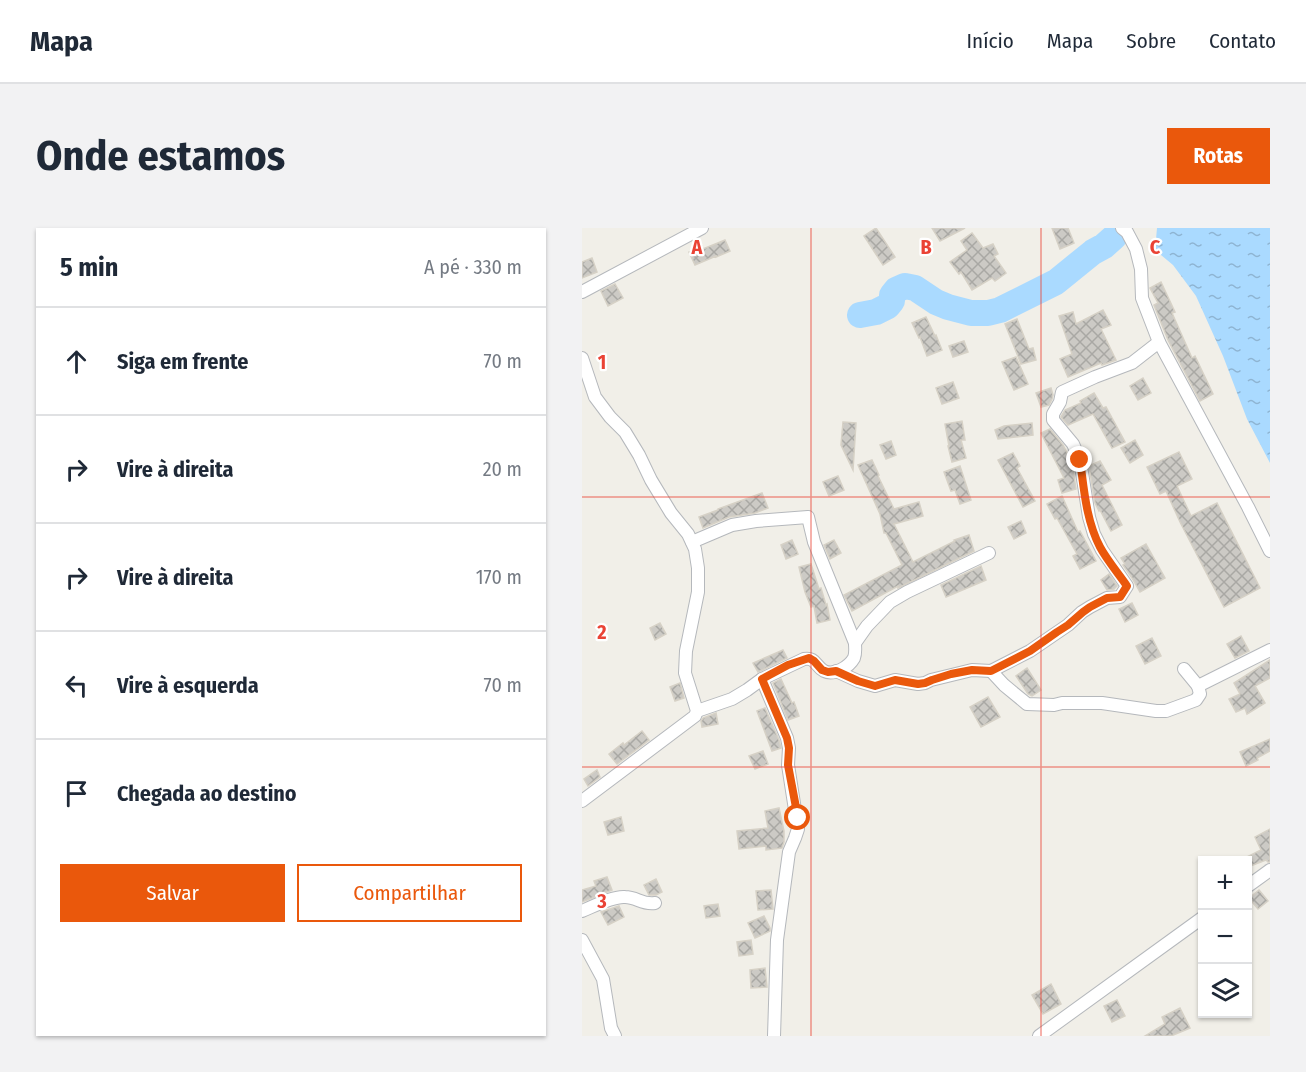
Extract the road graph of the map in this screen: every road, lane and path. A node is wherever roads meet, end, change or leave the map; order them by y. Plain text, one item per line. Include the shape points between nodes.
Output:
1 (702, 228) edge
2 (1124, 230) edge
3 (582, 292) edge
4 (1159, 342) junction
5 (582, 358) edge
6 (692, 542) junction
7 (1270, 551) edge
8 (989, 553) dead end
9 (855, 643) junction
10 (1270, 650) edge
11 (1184, 669) dead end
12 (836, 671) junction
13 (991, 671) junction
14 (762, 679) junction
15 (1198, 686) junction
16 (697, 711) junction
17 (582, 801) edge
18 (1270, 870) edge
19 (1252, 883) edge
20 (654, 903) dead end
21 (582, 911) edge
22 (1198, 922) edge
23 (582, 940) edge
24 (1054, 1031) edge
25 (615, 1036) edge
26 (774, 1036) edge
27 (1039, 1036) edge

1 - 3 street
2 - 4 street via 1136,249 1142,298
4 - 7 street
4 - 13 street via 1132,363 1062,392 1053,414 1053,420 1073,444 1080,460 1094,534 1127,586 1120,597 1107,598 1090,607 1030,651
5 - 6 street via 595,397 625,432
6 - 9 street via 732,525 808,517 814,542
6 - 16 street via 698,592 686,651 686,672
8 - 9 street via 890,602
9 - 12 street via 853,659
10 - 15 street
11 - 15 street
12 - 13 street via 875,686 895,680 918,684 972,670
12 - 14 street via 822,670 809,658
13 - 15 street via 1027,704 1102,703 1166,711 1196,700 1200,694
14 - 16 street via 732,699
14 - 26 street via 787,738 798,818 789,852 777,940
16 - 17 street
18 - 19 street
20 - 21 street via 624,896
22 - 24 street
23 - 25 street via 603,979
24 - 27 street

